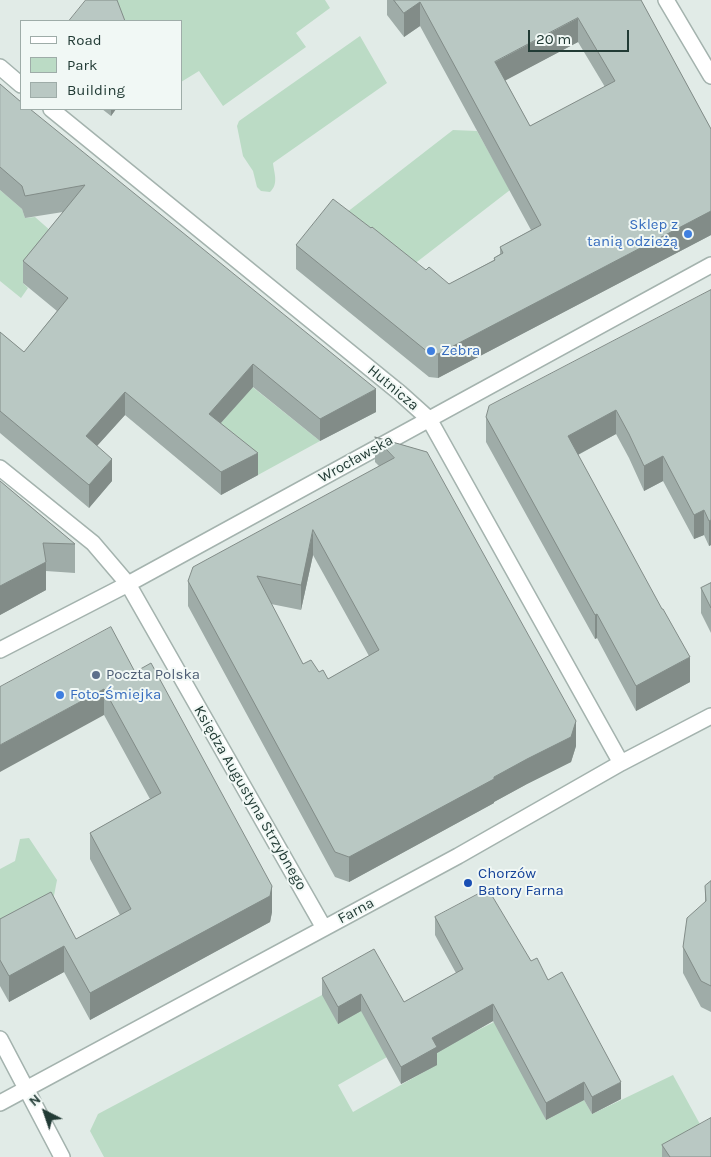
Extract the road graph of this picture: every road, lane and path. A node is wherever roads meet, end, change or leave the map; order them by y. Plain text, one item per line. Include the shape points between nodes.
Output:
1 (666, 0) edge
2 (0, 67) edge
3 (711, 76) edge
4 (20, 84) edge
5 (52, 110) edge
6 (711, 265) edge
7 (428, 419) junction
8 (0, 468) edge
9 (128, 584) junction
10 (0, 650) edge
11 (711, 716) edge
12 (621, 763) junction
13 (324, 928) junction
14 (0, 1040) edge
15 (26, 1089) junction
16 (0, 1103) edge
17 (62, 1157) edge

1 - 3 street
2 - 4 street
5 - 7 street, Hutnicza
6 - 7 street, Wrocławska
7 - 9 street, Wrocławska
7 - 12 street, Hutnicza
8 - 9 street, Księdza Augustyna Strzybnego via 93,543
9 - 10 street, Wrocławska
9 - 13 street, Księdza Augustyna Strzybnego
11 - 12 street, Farna
12 - 13 street, Farna
13 - 15 street, Farna
14 - 15 street
15 - 16 street, Farna
15 - 17 street

